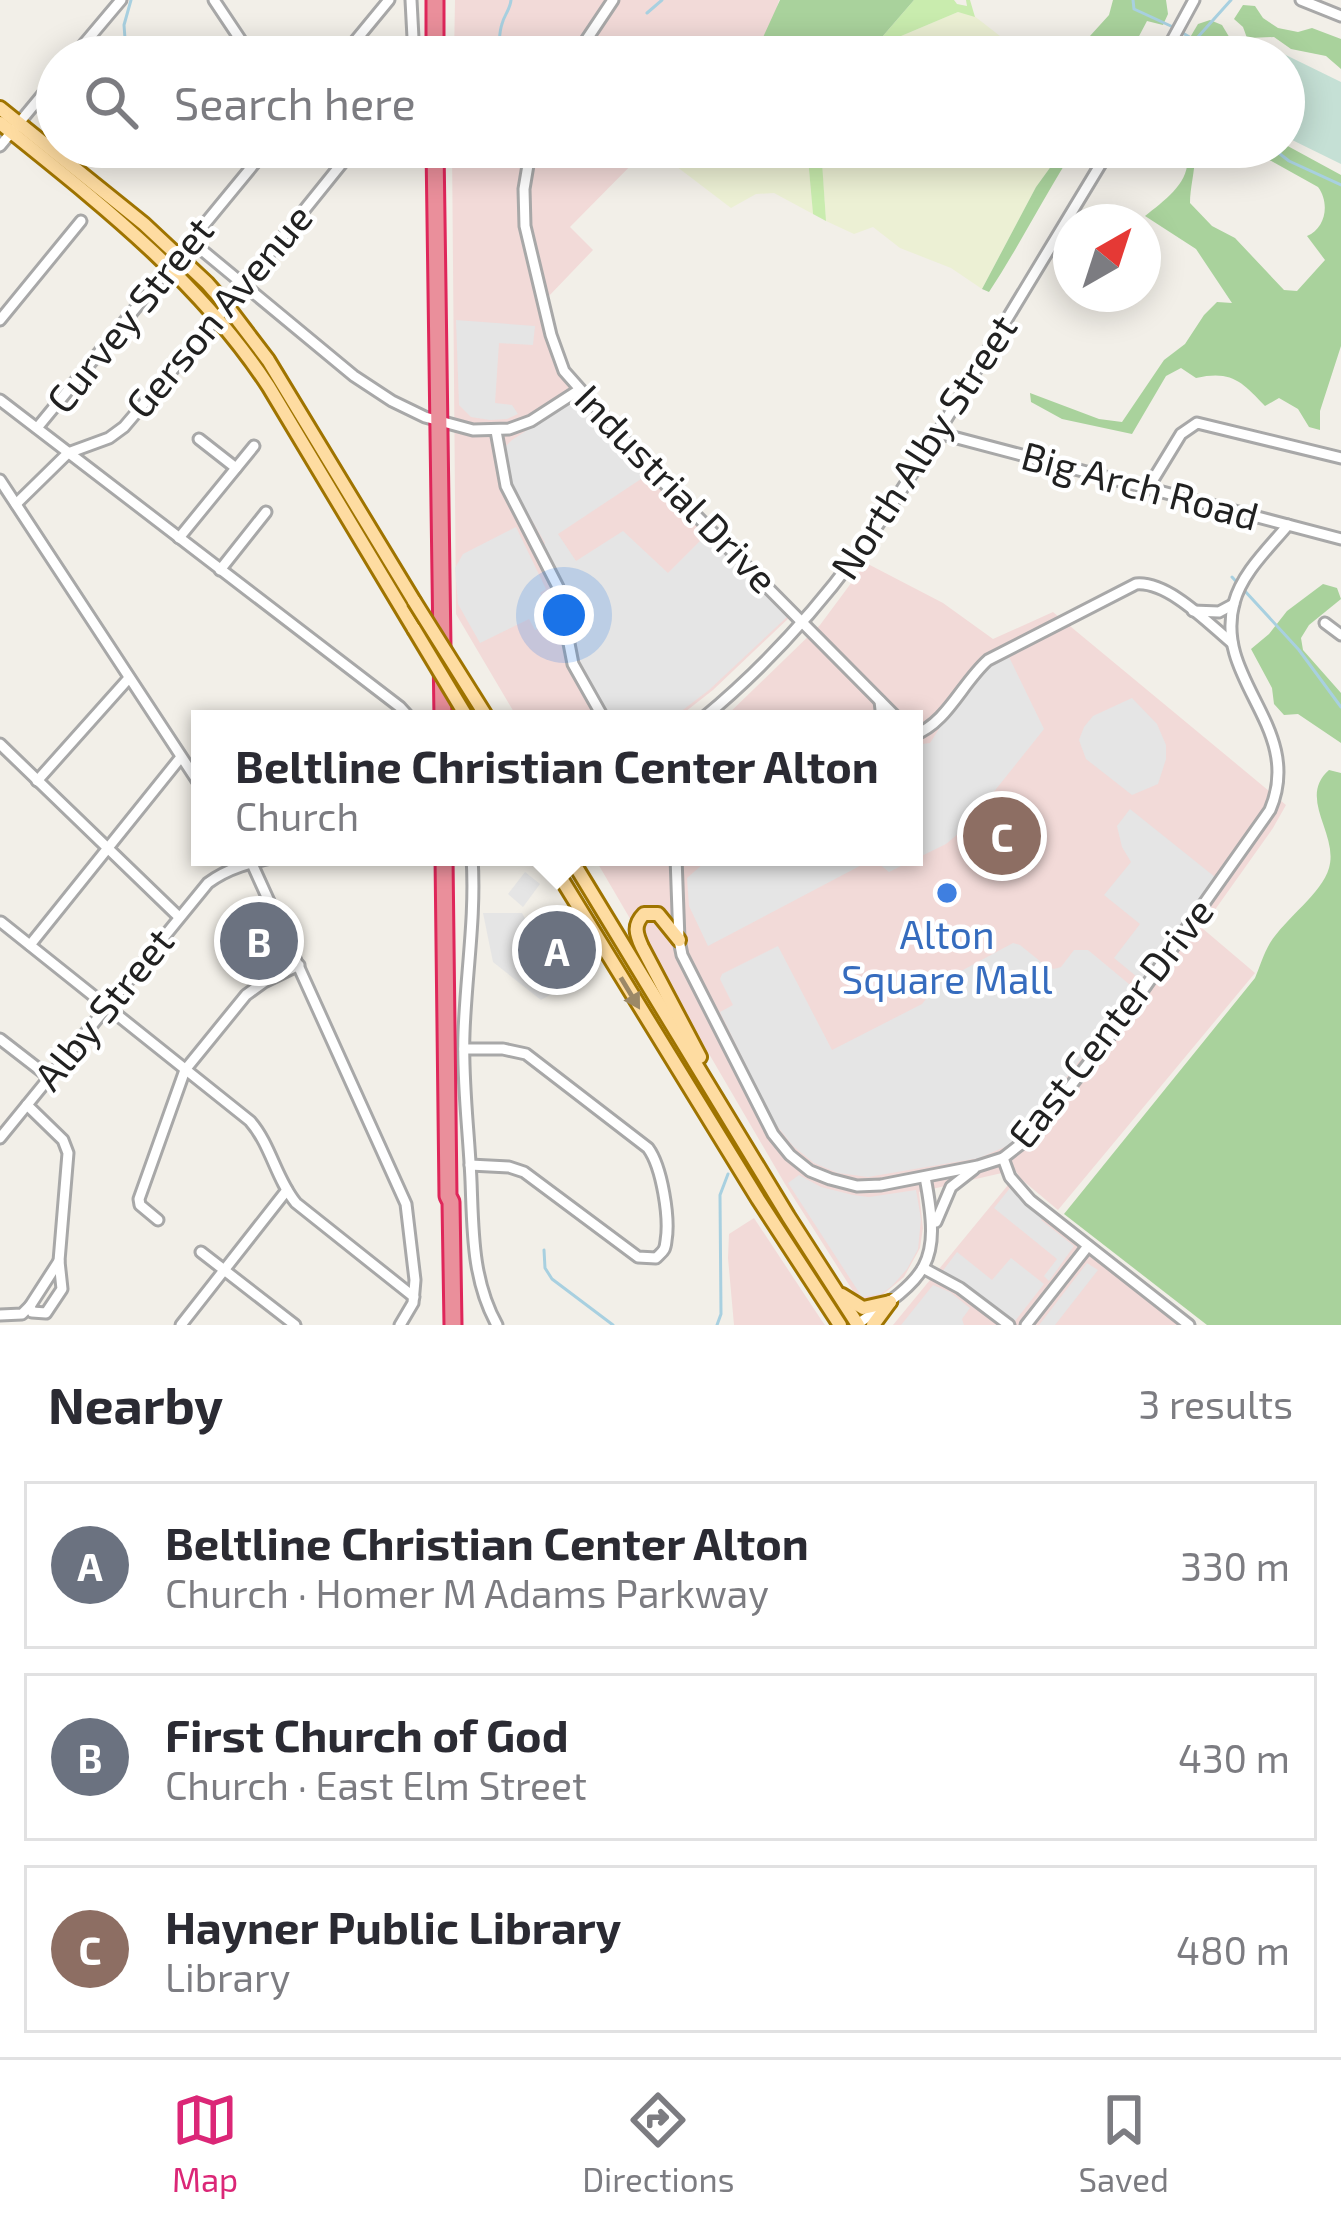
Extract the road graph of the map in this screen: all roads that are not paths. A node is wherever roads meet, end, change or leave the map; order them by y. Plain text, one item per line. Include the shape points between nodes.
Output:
1 (121, 0) edge
2 (214, 0) edge
3 (389, 0) edge
4 (411, 0) edge
5 (434, 0) edge
6 (613, 0) edge
7 (1194, 0) edge
8 (1301, 0) edge
9 (1341, 16) edge
10 (91, 36) edge
11 (238, 36) edge
12 (359, 36) edge
13 (413, 36) edge
14 (435, 36) edge
15 (589, 36) edge
16 (1174, 36) edge
17 (36, 99) edge
18 (0, 108) edge
19 (10, 126) edge
20 (0, 146) edge
21 (36, 147) edge
22 (61, 168) edge
23 (251, 168) edge
24 (338, 168) edge
25 (435, 168) edge
26 (527, 168) edge
27 (1098, 168) edge
28 (81, 221) dead end
29 (190, 241) junction
30 (175, 261) junction
31 (242, 285) junction
32 (222, 311) junction
33 (0, 320) edge
34 (579, 390) junction
35 (0, 400) edge
36 (439, 421) junction
37 (37, 428) junction
38 (496, 431) junction
39 (938, 433) junction
40 (199, 439) dead end
41 (254, 446) dead end
42 (68, 453) junction
43 (1341, 458) edge
44 (236, 468) junction
45 (0, 480) edge
46 (1148, 488) junction
47 (16, 504) junction
48 (266, 512) dead end
49 (1288, 525) junction
50 (179, 538) junction
51 (1341, 539) edge
52 (220, 570) junction
53 (1234, 604) junction
54 (1192, 610) junction
55 (805, 622) junction
56 (1325, 623) dead end
57 (1341, 635) edge
58 (1232, 643) junction
59 (129, 678) junction
60 (880, 701) junction
61 (403, 710) edge
62 (443, 710) edge
63 (463, 710) edge
64 (482, 710) edge
65 (599, 710) edge
66 (712, 710) edge
67 (881, 710) edge
68 (889, 710) edge
69 (923, 730) edge
70 (0, 744) edge
71 (181, 758) junction
72 (191, 772) edge
73 (38, 781) junction
74 (108, 849) junction
75 (237, 866) edge
76 (253, 866) edge
77 (444, 866) edge
78 (472, 866) edge
79 (545, 866) edge
80 (553, 866) edge
81 (575, 866) edge
82 (676, 866) edge
83 (568, 890) junction
84 (178, 916) junction
85 (1, 922) edge
86 (679, 940) junction
87 (29, 945) junction
88 (298, 965) junction
89 (106, 1006) junction
90 (0, 1039) edge
91 (464, 1049) junction
92 (184, 1070) junction
93 (50, 1077) junction
94 (27, 1105) junction
95 (0, 1138) edge
96 (1004, 1158) junction
97 (470, 1166) junction
98 (978, 1166) junction
99 (925, 1177) junction
100 (287, 1190) junction
101 (788, 1216) junction
102 (158, 1220) dead end
103 (933, 1233) junction
104 (1088, 1246) junction
105 (201, 1252) dead end
106 (59, 1262) junction
107 (923, 1268) junction
108 (224, 1269) junction
109 (828, 1292) junction
110 (414, 1297) junction
111 (890, 1302) junction
112 (30, 1306) junction
113 (0, 1315) edge
114 (181, 1325) edge
115 (295, 1325) edge
116 (400, 1325) edge
117 (448, 1325) edge
118 (497, 1325) edge
119 (831, 1325) edge
120 (840, 1325) edge
121 (857, 1325) edge
122 (873, 1325) edge
123 (1009, 1325) edge
124 (1026, 1325) edge
125 (1189, 1325) edge

1 - 10 street
2 - 11 street
3 - 12 street
4 - 13 street
5 - 14 highway
6 - 15 street
7 - 16 street
8 - 9 street
17 - 19 street
18 - 19 main road
19 - 20 street
19 - 21 main road
22 - 30 main road
23 - 29 street, Curvey Street
24 - 31 street, Gerson Avenue
25 - 36 highway
26 - 34 street, Industrial Drive via 528,244 560,364
27 - 39 street, North Alby Street
28 - 33 street
29 - 30 street, Curvey Street
29 - 31 street
30 - 32 main road
30 - 37 street, Curvey Street
31 - 32 street, Gerson Avenue
31 - 36 street via 379,393
32 - 42 street, Gerson Avenue via 118,432
32 - 63 main road, bridge
32 - 64 main road, bridge via 285,388
34 - 38 street via 531,421
34 - 55 street, Industrial Drive
35 - 37 street
36 - 38 street
36 - 62 highway
37 - 42 street
38 - 65 street via 506,486 560,591 573,664
39 - 46 street, Big Arch Road
39 - 55 street, North Alby Street via 878,529
40 - 44 street
41 - 44 street
42 - 47 street, Gerson Avenue
42 - 50 street
43 - 46 street via 1197,423 1181,434
44 - 50 street
45 - 47 street
46 - 49 street, Big Arch Road
47 - 59 street
48 - 52 street
49 - 51 street, Big Arch Road
49 - 53 street, East Center Drive
50 - 52 street
52 - 61 street
53 - 54 street
53 - 58 street, East Center Drive
54 - 58 street
54 - 69 street via 1155,584 1126,587 988,660
55 - 60 street, Industrial Drive
55 - 66 street, North Alby Street
56 - 57 street
58 - 96 street, East Center Drive via 1278,757 1270,810 1114,1031 1031,1136
59 - 71 street
59 - 73 street
60 - 67 street
60 - 68 street, Industrial Drive
70 - 73 street
71 - 72 street
71 - 74 street
73 - 74 street
74 - 84 street
74 - 87 street
75 - 84 street, Alby Street
76 - 88 street
77 - 117 highway
78 - 91 street
79 - 83 main road
80 - 83 main road
81 - 101 main road
82 - 86 street, East Center Drive
83 -> 109 main road via 745,1179
84 - 89 street, Alby Street
85 - 87 street
86 - 99 street, East Center Drive via 790,1155 844,1184
86 - 101 main road via 658,914 639,918 642,947
87 - 89 street
88 - 92 street via 246,995
88 - 110 street via 406,1204
89 - 92 street
89 - 93 street, Alby Street
90 - 93 street
91 - 97 street
91 - 97 street via 526,1054 648,1148 660,1175 663,1252 638,1257 515,1168
92 - 100 street via 256,1128
92 - 102 street via 139,1199
93 - 94 street, Alby Street
94 - 95 street, Alby Street
94 - 106 street via 68,1154
96 - 98 street, East Center Drive
96 - 104 street via 1021,1192
97 - 118 street via 476,1266
98 - 99 street, East Center Drive
98 - 103 street via 951,1187
99 - 103 street
100 - 108 street
100 - 110 street
101 - 109 main road
103 - 107 street
104 - 124 street
104 - 125 street
105 - 108 street
106 - 112 street
106 - 112 street via 56,1302 42,1314
107 - 111 street
107 - 123 street
108 - 114 street
108 - 115 street
109 - 111 main road via 860,1307
109 - 119 main road
109 - 120 main road
109 - 121 main road
110 - 116 street
111 - 121 street
111 - 122 main road
112 - 113 street

